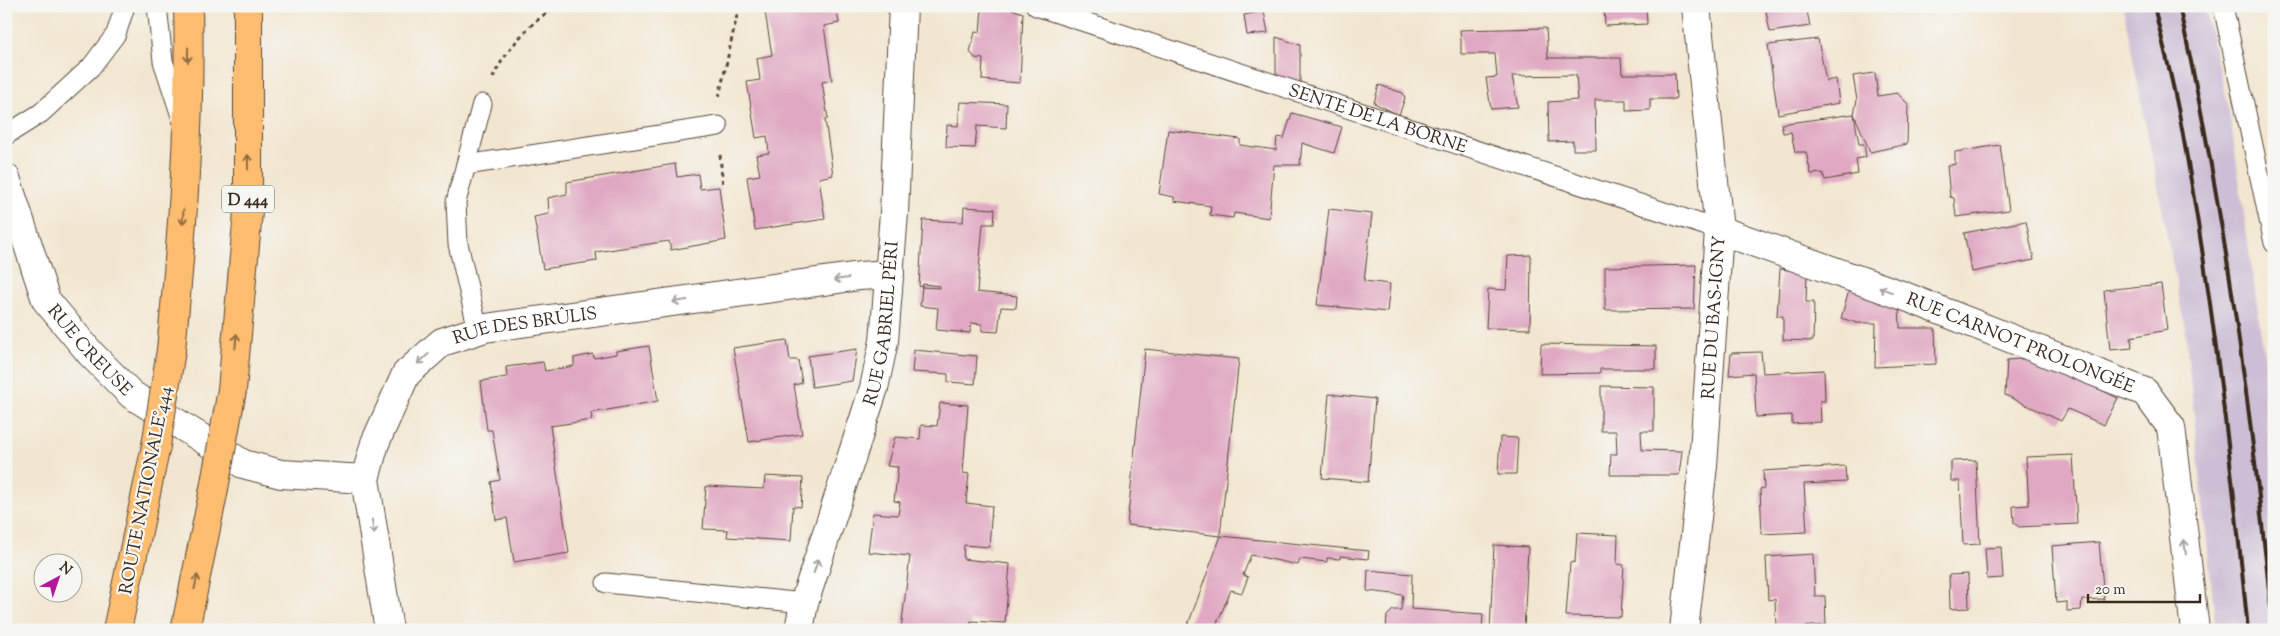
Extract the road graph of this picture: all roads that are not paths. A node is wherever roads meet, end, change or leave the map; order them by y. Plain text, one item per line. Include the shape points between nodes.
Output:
1 (125, 6) edge
2 (157, 6) edge
3 (188, 6) edge
4 (248, 6) edge
5 (903, 6) edge
6 (1036, 6) edge
7 (1696, 6) edge
8 (2224, 6) edge
9 (482, 104) road end
10 (718, 126) dead end
11 (6, 135) edge
12 (187, 136) junction
13 (466, 165) junction
14 (6, 178) edge
15 (1719, 230) junction
16 (2274, 243) edge
17 (890, 274) junction
18 (478, 330) junction
19 (365, 479) junction
20 (606, 583) dead end
21 (804, 603) junction
22 (117, 630) edge
23 (185, 630) edge
24 (389, 630) edge
25 (799, 630) edge
26 (1684, 630) edge
27 (2195, 630) edge

1 - 11 lane via 116,34 91,67 41,113
2 - 12 lane via 163,61
3 -> 12 main road, ROUTE NATIONALE°444
23 -> 4 main road, D 444, bridge via 232,390 248,212
5 - 17 street, RUE GABRIEL PÉRI
6 - 15 lane, SENTE DE LA BORNE
7 - 15 street, RUE DU BAS-IGNY
8 - 16 lane
9 - 13 lane
10 - 13 lane
12 -> 22 main road, ROUTE NATIONALE°444, bridge via 180,264 171,350 156,446
13 - 18 lane via 456,202 458,244
14 - 19 street, RUE CREUSE via 46,300 91,354 132,396 243,464 281,474
15 - 26 street, RUE DU BAS-IGNY via 1703,466
27 -> 15 street, RUE CARNOT PROLONGÉE via 2171,427 2145,392 1904,296
17 -> 18 street, RUE DES BRÛLIS
21 -> 17 street, RUE GABRIEL PÉRI via 874,388 884,340
18 -> 19 street, RUE DES BRÛLIS via 442,342 406,374 375,443
19 -> 24 street, RUE DES BRÛLIS
20 - 21 lane
21 - 25 street, RUE GABRIEL PÉRI

